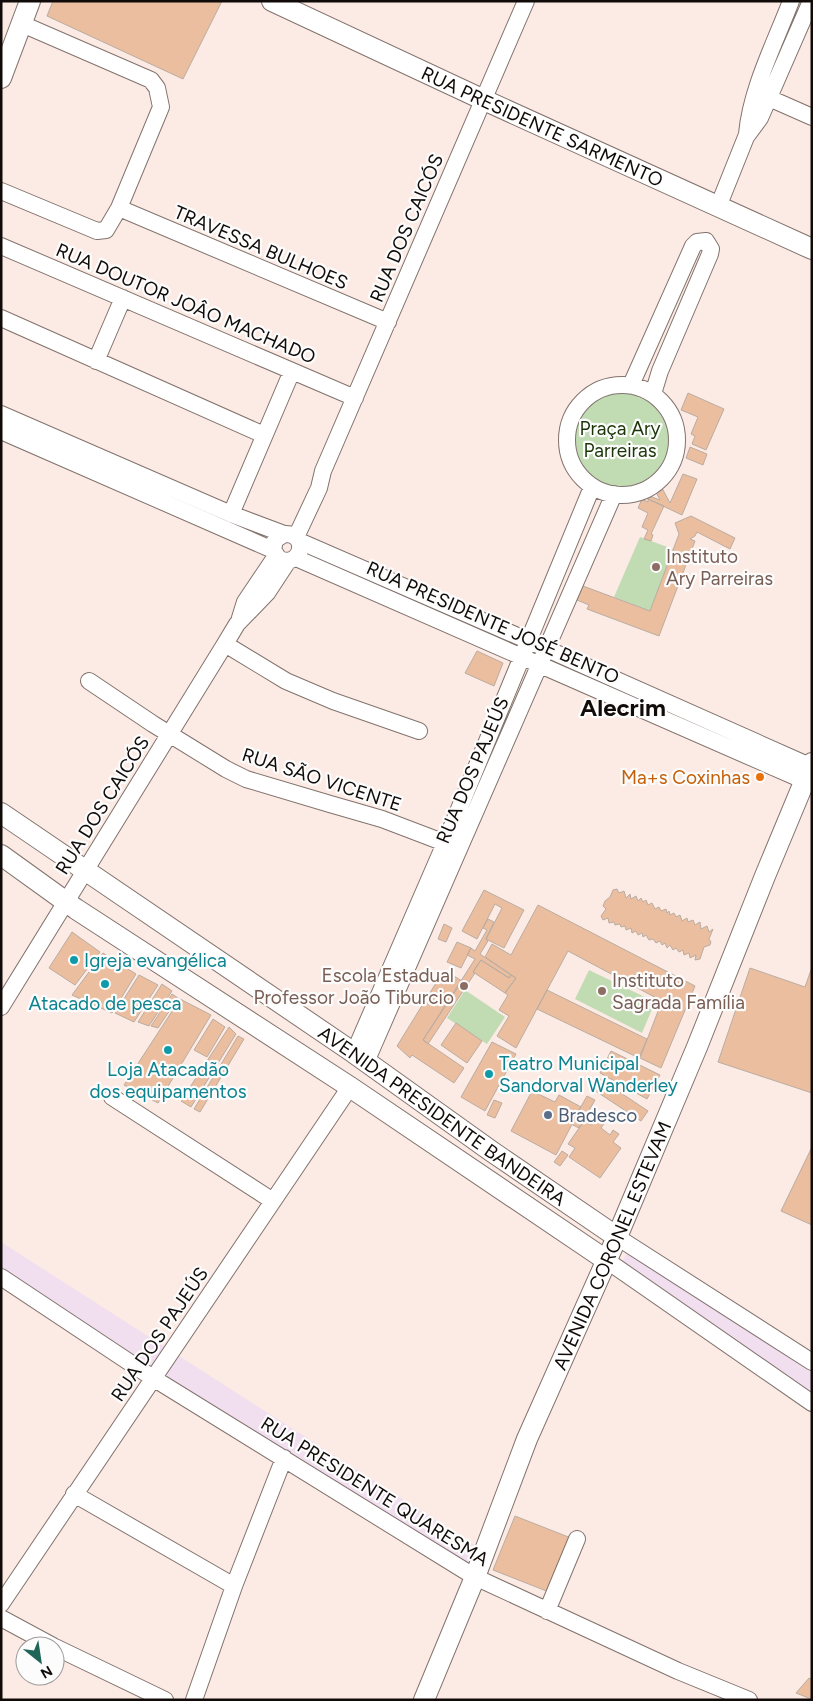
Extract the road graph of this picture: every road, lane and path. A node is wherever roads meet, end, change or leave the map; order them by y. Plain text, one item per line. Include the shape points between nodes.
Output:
1 (272, 1) edge
2 (526, 1) edge
3 (791, 1) edge
4 (811, 1) edge
5 (24, 8) edge
6 (1, 78) edge
7 (769, 98) junction
8 (484, 100) junction
9 (812, 117) edge
10 (746, 136) junction
11 (1, 191) edge
12 (718, 207) junction
13 (119, 208) junction
14 (1, 246) edge
15 (812, 249) edge
16 (670, 295) junction
17 (123, 298) junction
18 (689, 304) junction
19 (1, 318) edge
20 (388, 322) junction
21 (96, 361) junction
22 (641, 366) junction
23 (292, 371) junction
24 (660, 371) junction
25 (631, 385) junction
26 (653, 394) junction
27 (355, 398) junction
28 (1, 414) edge
29 (1, 431) edge
30 (264, 435) junction
31 (74, 454) junction
32 (592, 487) junction
33 (614, 494) junction
34 (173, 497) junction
35 (230, 514) junction
36 (292, 537) junction
37 (283, 556) junction
38 (424, 595) junction
39 (417, 611) junction
40 (529, 641) junction
41 (224, 644) junction
42 (522, 656) junction
43 (543, 656) junction
44 (89, 681) dead end
45 (419, 731) dead end
46 (170, 734) junction
47 (810, 772) edge
48 (1, 813) edge
49 (444, 843) junction
50 (1, 856) edge
51 (86, 871) junction
52 (65, 902) junction
53 (1, 1007) edge
54 (360, 1058) junction
55 (350, 1086) junction
56 (112, 1097) dead end
57 (273, 1201) junction
58 (617, 1237) junction
59 (606, 1260) junction
60 (1, 1277) edge
61 (812, 1362) edge
62 (152, 1378) junction
63 (812, 1404) edge
64 (284, 1458) junction
65 (74, 1494) junction
66 (577, 1539) dead end
67 (475, 1577) junction
68 (234, 1586) junction
69 (1, 1604) edge
70 (547, 1611) junction
71 (1, 1618) edge
72 (35, 1636) edge
73 (65, 1651) edge
74 (165, 1700) edge
75 (194, 1700) edge
76 (424, 1700) edge
77 (749, 1700) edge

1 - 8 main road, RUA PRESIDENTE SARMENTO
2 - 8 street, RUA DOS CAICÓS
3 - 10 street via 755,94
4 - 7 street
5 - 6 main road
5 - 13 street via 151,80 157,88 161,107
7 - 9 street
7 - 10 street via 760,118
8 - 12 main road, RUA PRESIDENTE SARMENTO
8 - 20 street, RUA DOS CAICÓS
10 - 12 street
11 - 13 street via 97,231 106,230
12 - 15 main road, RUA PRESIDENTE SARMENTO
13 - 20 street, TRAVESSA BULHOES
14 - 17 street, RUA DOUTOR JOÂO MACHADO
16 - 18 street
16 - 18 street via 692,246 706,241 710,254
16 - 22 street
17 - 21 street
17 - 23 street, RUA DOUTOR JOÂO MACHADO
18 - 24 street
19 - 21 street
20 - 27 street, RUA DOS CAICÓS
21 - 30 street
22 - 24 street
22 - 25 street
23 - 27 street, RUA DOUTOR JOÂO MACHADO
23 - 30 street
24 - 26 street
25 - 26 street
25 - 32 street via 601,388 577,407 570,420 566,438 569,458 578,474
26 - 33 street via 667,408 675,425 677,444 672,463 661,479 645,490 626,495
27 - 36 street, RUA DOS CAICÓS via 312,504
28 - 31 street, RUA PRESIDENTE JOSÉ BENTO
29 - 31 street, RUA PRESIDENTE JOSÉ BENTO
30 - 35 street
31 - 34 street, RUA PRESIDENTE JOSÉ BENTO
32 - 33 street
32 - 40 street, RUA DOS PAJEÚS
33 - 43 street, RUA DOS PAJEÚS
34 - 35 street, RUA PRESIDENTE JOSÉ BENTO
34 - 37 street, RUA PRESIDENTE JOSÉ BENTO
35 - 36 street, RUA PRESIDENTE JOSÉ BENTO
36 - 37 street via 300,550
36 - 37 street, RUA DOS CAICÓS via 275,540
36 - 38 street, RUA PRESIDENTE JOSÉ BENTO
37 - 39 street, RUA PRESIDENTE JOSÉ BENTO
37 - 41 street, RUA DOS CAICÓS via 245,602 237,624
38 - 39 street
38 - 40 street, RUA PRESIDENTE JOSÉ BENTO
39 - 42 street, RUA PRESIDENTE JOSÉ BENTO
40 - 42 street, RUA DOS PAJEÚS
40 - 43 street, RUA PRESIDENTE JOSÉ BENTO
41 - 45 street via 286,681
41 - 46 street, RUA DOS CAICÓS
42 - 43 street, RUA PRESIDENTE JOSÉ BENTO
42 - 49 street, RUA DOS PAJEÚS
43 - 47 street, RUA PRESIDENTE JOSÉ BENTO
43 - 54 street, RUA DOS PAJEÚS
44 - 46 street, RUA SÃO VICENTE
46 - 49 street, RUA SÃO VICENTE via 246,778 382,819
46 - 51 street, RUA DOS CAICÓS
47 - 58 main road, AVENIDA CORONEL ESTEVAM
48 - 51 main road, AVENIDA PRESIDENTE BANDEIRA
49 - 54 street, RUA DOS PAJEÚS
50 - 52 main road, AVENIDA PRESIDENTE BANDEIRA
51 - 52 street, RUA DOS CAICÓS
51 - 54 main road, AVENIDA PRESIDENTE BANDEIRA
52 - 53 street, RUA DOS CAICÓS
52 - 55 main road, AVENIDA PRESIDENTE BANDEIRA
54 - 58 main road, AVENIDA PRESIDENTE BANDEIRA
55 - 57 street, RUA DOS PAJEÚS
55 - 59 main road, AVENIDA PRESIDENTE BANDEIRA
56 - 57 street
57 - 62 street, RUA DOS PAJEÚS
58 - 59 main road, AVENIDA CORONEL ESTEVAM
58 - 61 street, AVENIDA PRESIDENTE BANDEIRA
59 - 63 street, AVENIDA PRESIDENTE BANDEIRA
59 - 67 main road, AVENIDA CORONEL ESTEVAM via 527,1439
60 - 62 street, RUA PRESIDENTE QUARESMA
62 - 64 street, RUA PRESIDENTE QUARESMA
62 - 65 street, RUA DOS PAJEÚS
64 - 67 street, RUA PRESIDENTE QUARESMA
64 - 68 street
65 - 68 street
65 - 69 street, RUA DOS PAJEÚS
66 - 70 street
67 - 70 street, RUA PRESIDENTE QUARESMA
67 - 76 main road, AVENIDA CORONEL ESTEVAM
68 - 75 street
70 - 77 street, RUA PRESIDENTE QUARESMA
71 - 72 street
73 - 74 street

